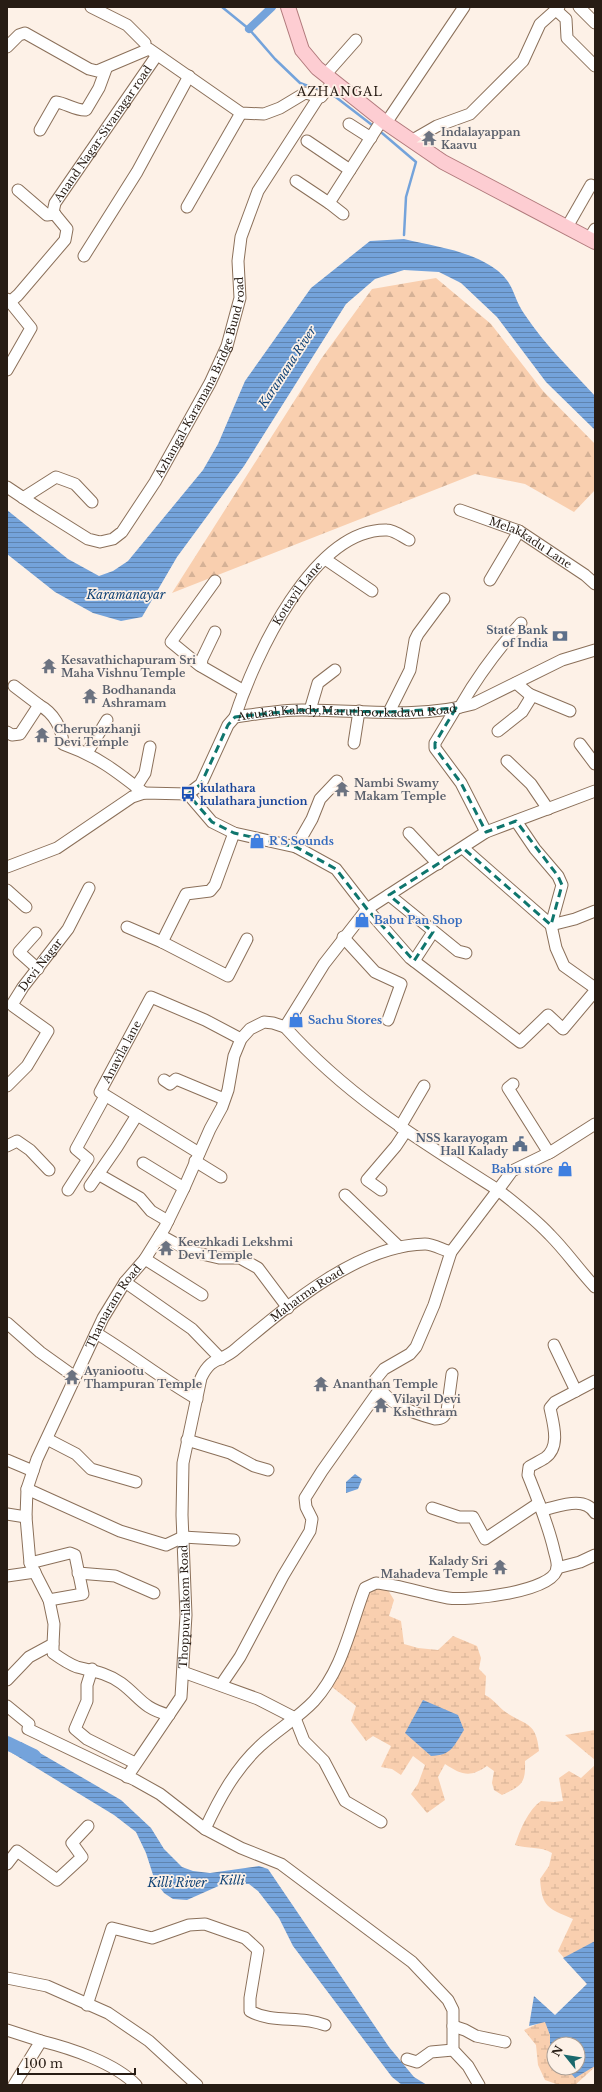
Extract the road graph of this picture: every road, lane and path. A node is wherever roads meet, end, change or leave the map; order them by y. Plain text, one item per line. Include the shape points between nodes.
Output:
1 (91, 7) edge
2 (288, 7) edge
3 (464, 7) edge
4 (579, 7) edge
5 (558, 9) edge
6 (595, 23) edge
7 (356, 40) dead end
8 (145, 43) dead end
9 (7, 47) edge
10 (157, 55) junction
11 (595, 66) edge
12 (106, 69) junction
13 (189, 76) junction
14 (329, 79) junction
15 (318, 98) junction
16 (240, 113) junction
17 (384, 122) junction
18 (349, 124) dead end
19 (40, 130) dead end
20 (370, 138) junction
21 (307, 141) dead end
22 (412, 141) junction
23 (350, 170) junction
24 (296, 180) dead end
25 (591, 185) dead end
26 (18, 190) dead end
27 (329, 203) junction
28 (187, 207) dead end
29 (54, 214) junction
30 (343, 214) dead end
31 (567, 227) junction
32 (593, 237) edge
33 (84, 256) dead end
34 (9, 300) edge
35 (7, 370) edge
36 (7, 487) edge
37 (24, 498) junction
38 (92, 502) dead end
39 (460, 510) dead end
40 (519, 531) junction
41 (409, 540) dead end
42 (325, 560) junction
43 (490, 580) dead end
44 (215, 581) dead end
45 (595, 584) edge
46 (372, 591) dead end
47 (444, 599) dead end
48 (521, 623) dead end
49 (215, 632) dead end
50 (595, 650) edge
51 (201, 666) junction
52 (335, 670) dead end
53 (516, 683) junction
54 (14, 686) dead end
55 (244, 691) junction
56 (529, 694) junction
57 (39, 705) junction
58 (458, 708) junction
59 (310, 710) junction
60 (359, 711) junction
61 (570, 711) dead end
62 (389, 712) junction
63 (235, 717) junction
64 (107, 720) dead end
65 (498, 731) dead end
66 (7, 732) edge
67 (354, 743) dead end
68 (580, 744) dead end
69 (150, 747) dead end
70 (87, 753) junction
71 (507, 761) dead end
72 (595, 764) edge
73 (337, 781) dead end
74 (140, 790) junction
75 (595, 791) edge
76 (188, 794) junction
77 (548, 809) junction
78 (516, 821) junction
79 (486, 832) junction
80 (234, 833) junction
81 (409, 833) dead end
82 (296, 847) junction
83 (463, 848) junction
84 (438, 864) junction
85 (7, 867) edge
86 (89, 888) dead end
87 (7, 890) edge
88 (389, 895) junction
89 (26, 907) dead end
90 (367, 909) junction
91 (595, 911) edge
92 (551, 925) junction
93 (127, 927) dead end
94 (433, 932) junction
95 (36, 933) dead end
96 (343, 937) junction
97 (247, 939) dead end
98 (162, 942) junction
99 (466, 953) dead end
100 (414, 961) junction
101 (38, 969) junction
102 (595, 989) edge
103 (388, 1020) dead end
104 (285, 1027) junction
105 (241, 1039) junction
106 (164, 1080) dead end
107 (513, 1084) dead end
108 (7, 1086) edge
109 (424, 1086) dead end
110 (105, 1096) junction
111 (224, 1099) junction
112 (137, 1115) junction
113 (595, 1124) edge
114 (403, 1129) junction
115 (7, 1146) edge
116 (549, 1153) junction
117 (197, 1157) junction
118 (143, 1163) dead end
119 (49, 1170) dead end
120 (98, 1174) junction
121 (221, 1177) dead end
122 (90, 1186) dead end
123 (184, 1188) junction
124 (68, 1190) dead end
125 (381, 1190) dead end
126 (498, 1190) junction
127 (345, 1195) dead end
128 (168, 1221) junction
129 (160, 1235) junction
130 (399, 1247) junction
131 (451, 1252) junction
132 (145, 1259) junction
133 (125, 1282) junction
134 (595, 1287) edge
135 (202, 1295) dead end
136 (288, 1308) junction
137 (7, 1323) edge
138 (96, 1334) junction
139 (554, 1346) dead end
140 (221, 1359) junction
141 (452, 1374) dead end
142 (76, 1376) junction
143 (595, 1382) edge
144 (380, 1389) junction
145 (576, 1391) junction
146 (197, 1398) junction
147 (47, 1439) junction
148 (187, 1440) junction
149 (7, 1460) edge
150 (268, 1470) dead end
151 (33, 1471) junction
152 (136, 1482) dead end
153 (27, 1489) junction
154 (540, 1507) junction
155 (432, 1508) dead end
156 (595, 1513) edge
157 (7, 1514) edge
158 (26, 1517) junction
159 (183, 1537) junction
160 (234, 1540) dead end
161 (595, 1555) edge
162 (33, 1567) junction
163 (557, 1568) junction
164 (78, 1574) junction
165 (7, 1576) edge
166 (154, 1593) dead end
167 (49, 1600) junction
168 (53, 1644) junction
169 (92, 1669) junction
170 (182, 1672) junction
171 (7, 1680) edge
172 (221, 1685) junction
173 (7, 1706) edge
174 (169, 1715) junction
175 (295, 1718) junction
176 (135, 1763) junction
177 (127, 1777) junction
178 (381, 1822) dead end
179 (88, 1826) dead end
180 (205, 1830) junction
181 (7, 1864) edge
182 (7, 1978) edge
183 (87, 2005) junction
184 (325, 2025) dead end
185 (453, 2026) junction
186 (7, 2030) edge
187 (41, 2041) junction
188 (505, 2042) dead end
189 (453, 2050) junction
190 (407, 2059) dead end
191 (14, 2085) edge
192 (136, 2085) edge
193 (197, 2085) edge
194 (478, 2085) edge

1 - 8 street via 127,25
2 - 14 main road via 302,50
3 - 17 street
4 - 6 street
5 - 11 street via 566,19 567,38
5 - 22 street via 540,24 523,61 470,114 437,126
7 - 14 street, Azhangal-Karamana Bridge Bund road
9 - 12 street via 19,35 25,33 89,69
10 - 12 street via 149,49
10 - 13 street
10 - 29 street, Anand Nagar-Sivanagar road via 55,203
12 - 19 street via 99,88 86,110 56,102
13 - 16 street
13 - 33 street via 137,172
14 - 15 street, Azhangal-Karamana Bridge Bund road via 323,96
14 - 17 main road
15 - 16 street via 304,93 280,108 264,114
15 - 37 street, Azhangal-Karamana Bridge Bund road via 255,197 241,237 238,261 240,298 227,346 210,383 155,482 122,532 113,539 100,542 88,538
16 - 28 street
17 - 20 street
17 - 22 main road
18 - 20 street
20 - 23 street
21 - 23 street
22 - 31 main road via 443,162
23 - 27 street
24 - 27 street
25 - 31 street
26 - 29 street via 47,215
27 - 30 street
29 - 34 street, Anand Nagar-Sivanagar road via 67,229 65,240
31 - 32 main road
34 - 35 street via 31,328
36 - 37 street, Azhangal-Karamana Bridge Bund road
37 - 38 street via 56,477 76,484
39 - 40 street, Melakkadu Lane
40 - 43 street
40 - 45 street, Melakkadu Lane
41 - 42 street, Kottayil Lane via 389,530 366,533 351,540
42 - 46 street
42 - 55 street, Kottayil Lane via 295,593 268,638
44 - 51 street via 171,642
47 - 62 street via 415,640 410,670
48 - 58 street via 504,642
49 - 51 street
50 - 53 street, Attukal,Kalady,Maruthoorkadavu Road via 562,660
51 - 55 street
52 - 59 street via 318,683
53 - 56 street
53 - 58 street, Attukal,Kalady,Maruthoorkadavu Road via 473,704
54 - 57 street
55 - 63 street, Kottayil Lane
56 - 61 street
56 - 65 street via 530,699 522,712
57 - 66 street via 20,734 12,735
57 - 70 street via 47,709 57,723 63,735 63,744
58 - 62 street, Attukal,Kalady,Maruthoorkadavu Road
58 - 79 street via 435,743 435,748 461,783
59 - 60 street, Attukal,Kalady,Maruthoorkadavu Road
59 - 63 street, Attukal,Kalady,Maruthoorkadavu Road
60 - 62 street, Attukal,Kalady,Maruthoorkadavu Road
60 - 67 street
63 - 76 street, Attukal,Kalady,Maruthoorkadavu Road via 228,725 201,784
64 - 70 street
68 - 72 street
69 - 74 street
70 - 74 street via 107,764
71 - 77 street via 532,784
73 - 82 street via 320,799
74 - 76 street
74 - 85 street via 57,848
75 - 77 street
76 - 80 street via 212,822
77 - 78 street
78 - 79 street
78 - 92 street via 558,876 562,885
79 - 83 street
80 - 82 street
80 - 98 street via 215,885 210,891 186,894
81 - 84 street
82 - 90 street via 336,869
83 - 84 street
83 - 92 street
84 - 88 street
86 - 101 street, Devi Nagar via 68,930
87 - 89 street
88 - 90 street
88 - 94 street
90 - 96 street
90 - 100 street
91 - 92 street
92 - 102 street via 556,948 564,966
93 - 98 street
94 - 99 street via 458,951
94 - 100 street
95 - 101 street via 20,952
96 - 103 street via 375,972 401,984
96 - 104 street
97 - 98 street via 228,976
100 - 102 street via 520,1042 548,1015 563,1029
101 - 108 street, Devi Nagar via 23,987 13,1006 48,1031 27,1066
104 - 105 street, Thamaram Road via 273,1022 264,1022 250,1029
104 - 114 street via 310,1055 342,1084
105 - 110 street, Anavila lane via 151,997 100,1092
105 - 111 street, Thamaram Road via 234,1056
106 - 111 street via 170,1084 176,1079
107 - 116 street via 508,1088
109 - 114 street
110 - 112 street, Anavila lane
110 - 124 street via 76,1149 88,1159
111 - 117 street, Thamaram Road
112 - 117 street, Anavila lane
112 - 120 street
113 - 116 street
114 - 125 street via 396,1146 367,1180
114 - 126 street
115 - 119 street via 17,1141 30,1150
116 - 126 street via 512,1171
117 - 121 street, Anavila lane
117 - 123 street, Thamaram Road
118 - 123 street
120 - 122 street
120 - 128 street via 140,1198 151,1211
123 - 128 street, Thamaram Road
126 - 131 street
126 - 134 street via 522,1208 551,1236
127 - 130 street
128 - 129 street, Thamaram Road
129 - 132 street, Thamaram Road
129 - 136 street via 189,1251 219,1258 240,1258 258,1268
130 - 131 street, Mahatma Road via 426,1244
130 - 136 street, Mahatma Road via 388,1249 349,1266
131 - 144 street via 421,1340 410,1354 378,1374 376,1380
132 - 133 street, Thamaram Road
132 - 135 street
133 - 138 street, Thamaram Road
133 - 140 street via 192,1329
136 - 140 street, Mahatma Road via 257,1330 229,1356
137 - 142 street via 45,1356
138 - 142 street, Thamaram Road
138 - 146 street via 141,1362 164,1380
139 - 145 street
140 - 146 street, Mahatma Road via 214,1361 205,1369
141 - 144 street via 445,1416 440,1419 401,1408
142 - 147 street, Thamaram Road
143 - 145 street
144 - 172 street via 322,1470 306,1498 306,1507 312,1519 310,1531 240,1657
145 - 154 street via 555,1402 550,1408 555,1438 552,1450 546,1457 529,1467 528,1475
146 - 148 street, Thoppuvilakom Road
147 - 151 street, Thamaram Road
147 - 152 street via 76,1454 91,1469
148 - 150 street via 230,1453 254,1466
148 - 159 street, Thoppuvilakom Road via 183,1463
149 - 151 street
151 - 153 street, Thamaram Road
153 - 158 street, Thamaram Road
153 - 159 street via 120,1531 166,1545
154 - 155 street via 485,1539 473,1517 459,1517
154 - 156 street via 577,1503 586,1504
154 - 163 street
157 - 158 street
158 - 162 street, Thamaram Road
159 - 160 street
159 - 170 street, Thoppuvilakom Road via 186,1615
161 - 163 street
162 - 164 street via 70,1553 75,1555
162 - 165 street
162 - 167 street, Thamaram Road
163 - 175 street via 549,1579 537,1586 481,1598 449,1598 376,1583 366,1588 333,1675 314,1700
164 - 166 street via 115,1576
164 - 167 street via 83,1594
167 - 168 street, Thamaram Road via 54,1624
168 - 169 street via 53,1653 61,1659
168 - 171 street via 30,1656
169 - 174 street via 121,1683 157,1712
169 - 176 street via 87,1685 87,1701 75,1729 87,1739
170 - 172 street
170 - 174 street, Thoppuvilakom Road via 181,1697
172 - 175 street via 258,1699
173 - 177 street via 29,1724 28,1729
174 - 176 street, Thoppuvilakom Road
175 - 178 street via 304,1741 324,1761 345,1801
175 - 180 street via 260,1745 241,1765 215,1806
176 - 177 street, Thoppuvilakom Road
177 - 180 street via 160,1794
179 - 181 street via 72,1843 82,1857 57,1880 17,1851
180 - 185 street via 281,1864 412,1962 448,2000 453,2010
182 - 183 street via 46,1986
183 - 184 street via 112,1928 152,1938 189,1925 205,1924 245,1938 258,1950 250,2011 270,2019 299,2018
183 - 193 street via 108,2013 149,2041
185 - 188 street via 476,2036
185 - 189 street
186 - 187 street
187 - 191 street
187 - 192 street via 104,2064 128,2077
189 - 190 street via 431,2052 417,2062
189 - 194 street via 468,2066

